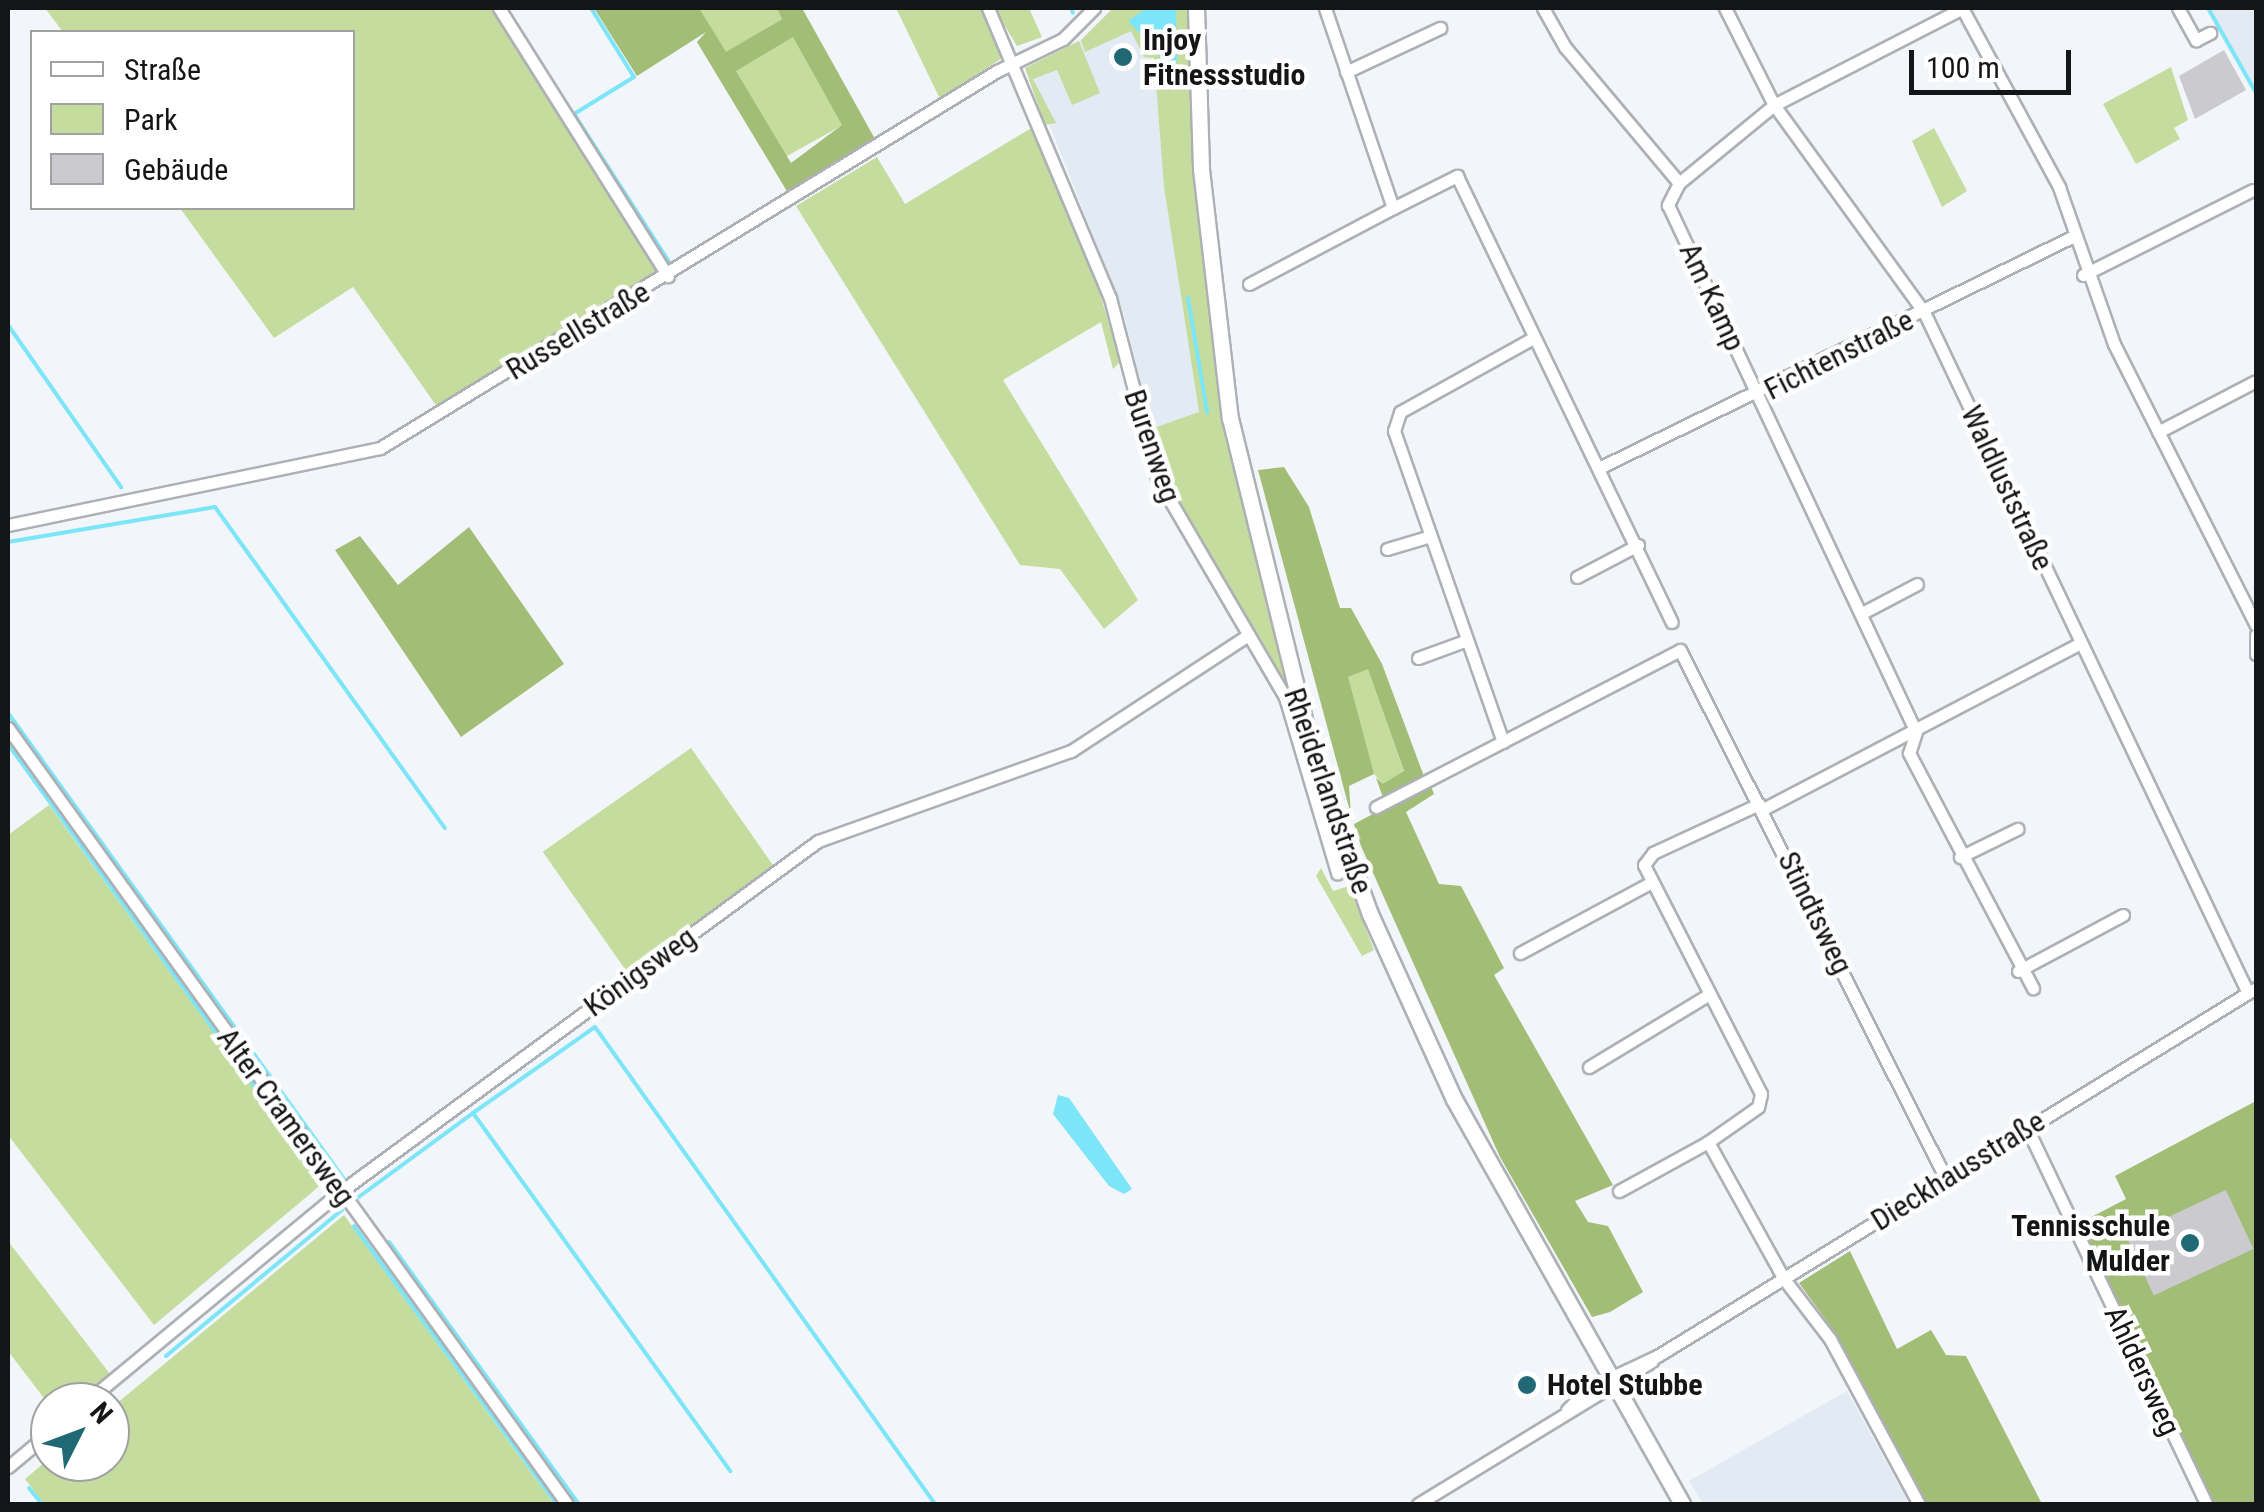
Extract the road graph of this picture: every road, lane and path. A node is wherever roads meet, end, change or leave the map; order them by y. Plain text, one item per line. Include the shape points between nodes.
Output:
1 (499, 8) edge
2 (988, 8) edge
3 (1094, 8) edge
4 (1196, 8) edge
5 (1324, 8) edge
6 (1543, 8) edge
7 (1725, 8) edge
8 (1963, 8) edge
9 (2178, 8) edge
10 (1440, 28) dead end
11 (2210, 32) dead end
12 (1012, 64) junction
13 (1346, 72) junction
14 (1774, 105) junction
15 (1678, 183) junction
16 (2253, 190) dead end
17 (1393, 208) junction
18 (2072, 237) junction
19 (2083, 274) junction
20 (668, 276) junction
21 (1249, 284) dead end
22 (1924, 312) junction
23 (1534, 338) junction
24 (2256, 381) edge
25 (1758, 395) junction
26 (2158, 432) junction
27 (1603, 466) junction
28 (8, 525) edge
29 (1427, 537) junction
30 (1638, 545) junction
31 (1387, 549) dead end
32 (1577, 577) dead end
33 (1917, 584) dead end
34 (1862, 612) junction
35 (1672, 622) dead end
36 (2256, 624) edge
37 (1248, 635) junction
38 (2256, 635) edge
39 (1462, 642) junction
40 (2080, 643) junction
41 (2256, 654) edge
42 (1418, 658) dead end
43 (8, 728) edge
44 (1916, 732) junction
45 (1503, 742) junction
46 (1761, 806) junction
47 (1376, 807) dead end
48 (2017, 828) dead end
49 (1960, 857) junction
50 (1337, 873) dead end
51 (1650, 883) junction
52 (2123, 915) dead end
53 (1520, 953) dead end
54 (2018, 971) junction
55 (2033, 988) dead end
56 (2252, 990) edge
57 (1708, 995) junction
58 (1589, 1067) dead end
59 (2027, 1128) junction
60 (1708, 1142) junction
61 (1946, 1179) junction
62 (340, 1192) junction
63 (1619, 1192) dead end
64 (1784, 1279) junction
65 (110, 1382) edge
66 (1611, 1384) junction
67 (30, 1449) edge
68 (8, 1467) edge
69 (567, 1504) edge
70 (1418, 1504) edge
71 (1682, 1504) edge
72 (1920, 1504) edge
73 (2206, 1504) edge

1 - 20 street
2 - 12 street, Burenweg
3 - 12 street, Russellstraße via 1062,39
4 - 66 main road, Rheiderlandstraße via 1201,169 1230,418 1307,736 1424,1038
5 - 13 street
6 - 15 street via 1565,47
7 - 14 street, Waldluststraße
8 - 14 street
8 - 18 street via 2059,187
9 - 11 street via 2196,40
10 - 13 street
12 - 20 street, Russellstraße
12 - 37 street, Burenweg via 1110,298 1157,478
13 - 17 street
14 - 15 street
14 - 22 street, Waldluststraße
15 - 25 street, Am Kamp via 1668,205
16 - 19 street
17 - 21 street
17 - 23 street via 1453,176
18 - 19 street
18 - 22 street, Fichtenstraße
19 - 26 street
20 - 28 street, Russellstraße via 352,460
22 - 25 street, Fichtenstraße
22 - 40 street, Waldluststraße
23 - 27 street
23 - 29 street via 1400,412 1394,431
24 - 26 street
25 - 27 street, Fichtenstraße
25 - 34 street, Am Kamp
26 - 36 street
27 - 30 street
29 - 31 street
29 - 39 street
30 - 32 street
30 - 35 street
33 - 34 street
34 - 44 street, Am Kamp
37 - 50 street, Burenweg via 1285,697
37 - 62 street, Königsweg via 1071,751 818,841
38 - 41 street
39 - 42 street
39 - 45 street
40 - 44 street
40 - 56 street, Waldluststraße
43 - 62 street, Alter Cramersweg
44 - 46 street
44 - 49 street, Am Kamp via 1909,753
45 - 46 street, Stindtsweg via 1680,650
45 - 47 street
46 - 51 street via 1652,853 1644,865
46 - 61 street, Stindtsweg
48 - 49 street
49 - 54 street, Am Kamp
51 - 53 street
51 - 57 street
52 - 54 street
54 - 55 street, Am Kamp
56 - 59 street, Dieckhausstraße
57 - 58 street
57 - 60 street via 1760,1094 1758,1107
59 - 61 street, Dieckhausstraße
59 - 73 street, Ahldersweg
60 - 63 street
60 - 64 street
61 - 64 street, Dieckhausstraße
62 - 65 street, Königsweg
62 - 69 street, Alter Cramersweg
64 - 66 street, Dieckhausstraße
64 - 72 street via 1830,1339
66 - 70 street, Dieckhausstraße
66 - 71 main road, Rheiderlandstraße
67 - 68 street

